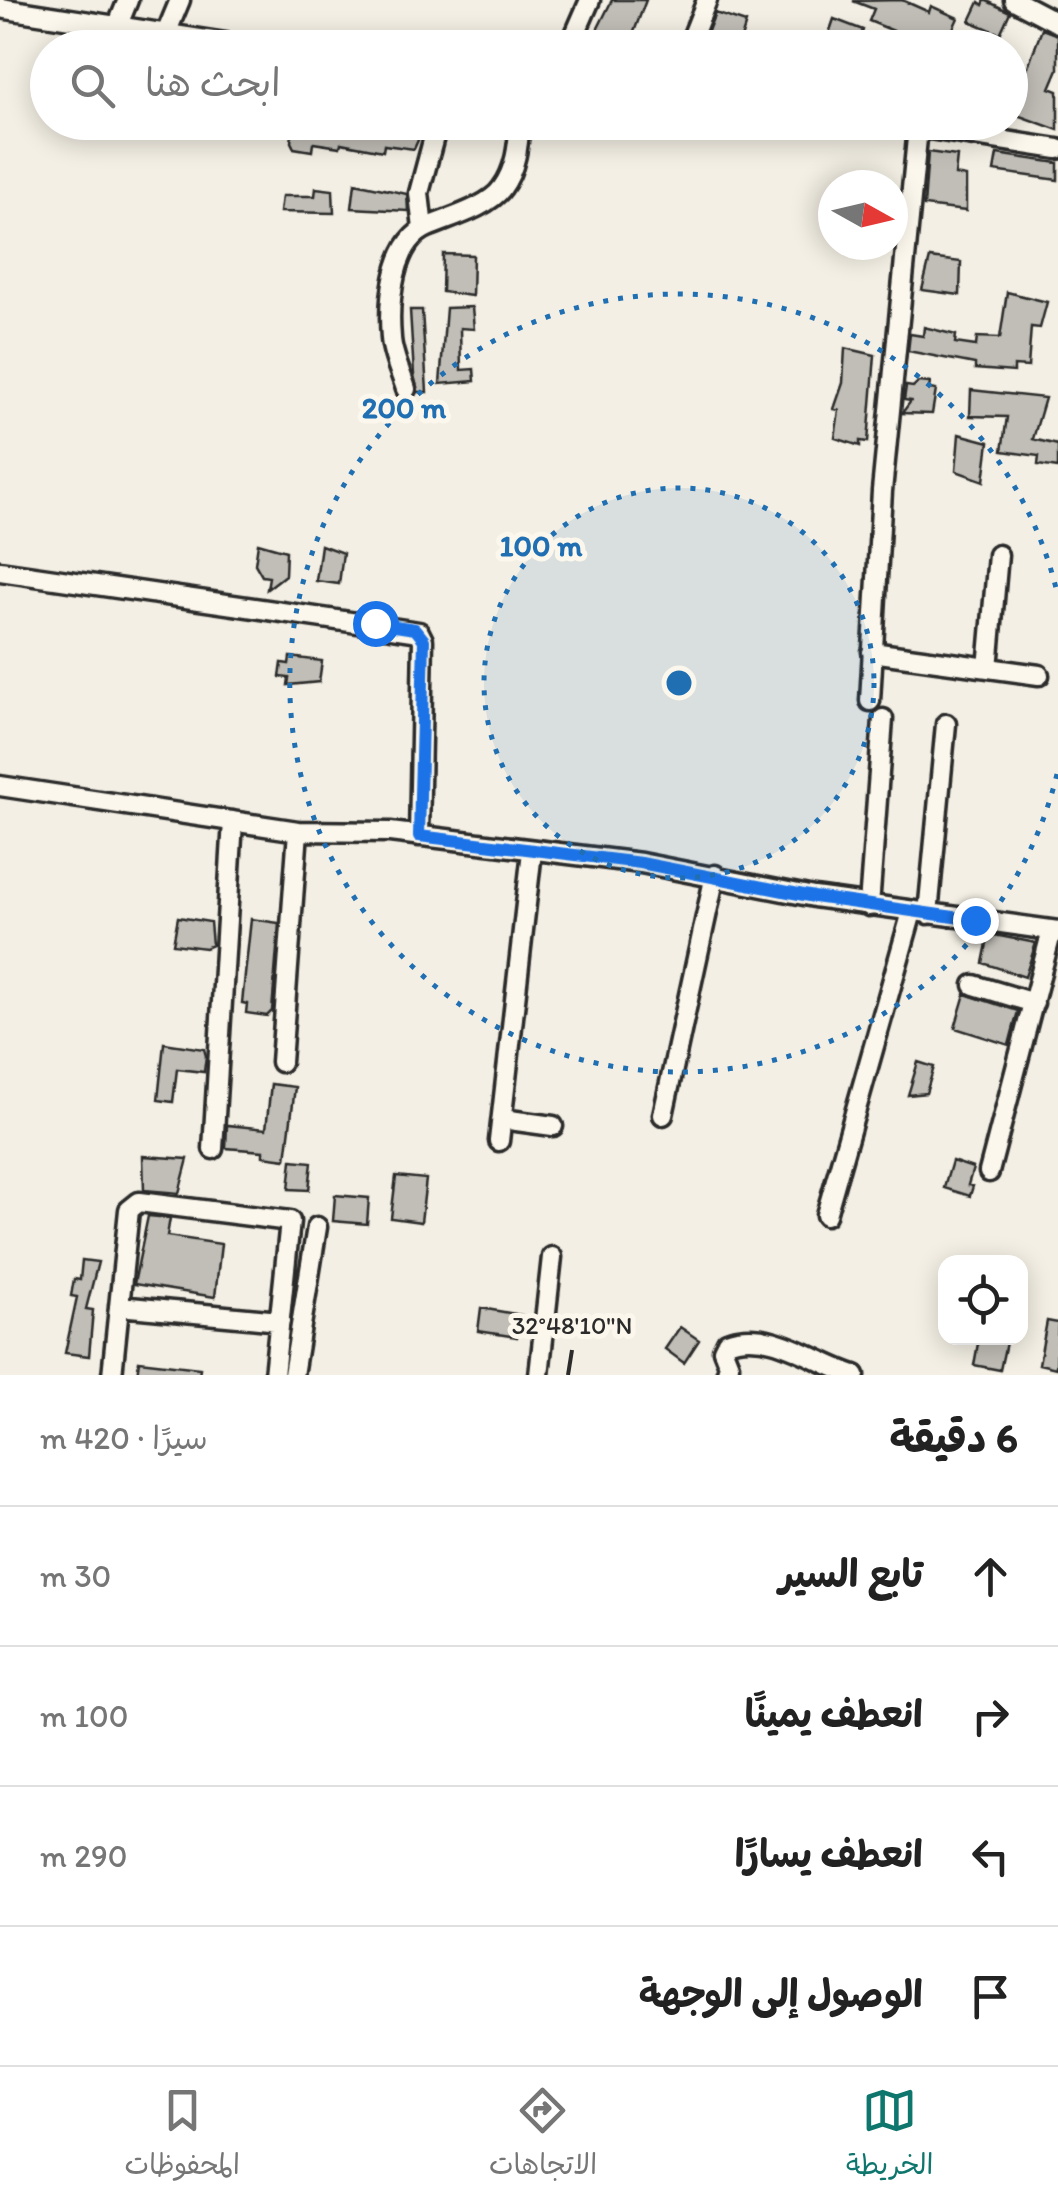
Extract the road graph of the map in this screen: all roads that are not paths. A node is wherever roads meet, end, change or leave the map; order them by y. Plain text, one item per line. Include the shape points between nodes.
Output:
1 (41, 0) edge
2 (128, 0) edge
3 (180, 0) edge
4 (590, 0) edge
5 (707, 0) edge
6 (1014, 0) edge
7 (0, 8) edge
8 (54, 18) junction
9 (1058, 23) edge
10 (117, 27) junction
11 (133, 30) edge
12 (168, 30) edge
13 (577, 30) edge
14 (695, 30) edge
15 (433, 140) edge
16 (519, 140) edge
17 (917, 140) edge
18 (998, 140) edge
19 (1058, 149) edge
20 (423, 229) junction
21 (406, 390) dead end
22 (998, 556) dead end
23 (0, 570) edge
24 (872, 652) junction
25 (988, 668) junction
26 (1039, 675) dead end
27 (870, 702) dead end
28 (884, 719) dead end
29 (946, 724) dead end
30 (0, 786) edge
31 (233, 821) junction
32 (298, 831) junction
33 (419, 836) junction
34 (532, 851) junction
35 (715, 875) junction
36 (869, 906) junction
37 (920, 913) junction
38 (1055, 931) edge
39 (974, 985) dead end
40 (1034, 1003) junction
41 (282, 1062) dead end
42 (663, 1115) dead end
43 (502, 1119) junction
44 (553, 1126) dead end
45 (499, 1141) dead end
46 (213, 1148) dead end
47 (989, 1172) dead end
48 (826, 1215) dead end
49 (318, 1228) dead end
50 (552, 1257) dead end
51 (119, 1306) junction
52 (280, 1321) junction
53 (112, 1375) edge
54 (274, 1375) edge
55 (292, 1375) edge
56 (539, 1375) edge
57 (726, 1375) edge
58 (855, 1375) edge

1 - 8 street
2 - 10 street
3 - 12 street
4 - 13 street
5 - 14 street
6 - 9 street
7 - 8 street
8 - 10 street
10 - 11 street
15 - 20 street via 418,193
16 - 20 street via 502,189 474,209
17 - 24 street
18 - 19 street
20 - 21 street via 410,240 391,296 391,342
22 - 25 street
23 - 33 street via 419,632
24 - 25 street
24 - 27 street
25 - 26 street
28 - 36 street
29 - 37 street
30 - 31 street
31 - 32 street
31 - 46 street
32 - 33 street
32 - 41 street
33 - 34 street
34 - 35 street
34 - 43 street
35 - 36 street
35 - 42 street
36 - 37 street
37 - 38 street
37 - 48 street
38 - 40 street
39 - 40 street
40 - 47 street
43 - 44 street
43 - 45 street
49 - 55 street
50 - 56 street
51 - 52 street
51 - 52 street via 129,1210 139,1202 288,1218
51 - 53 street
52 - 54 street
57 - 58 street via 723,1350 738,1338 794,1346 823,1366

